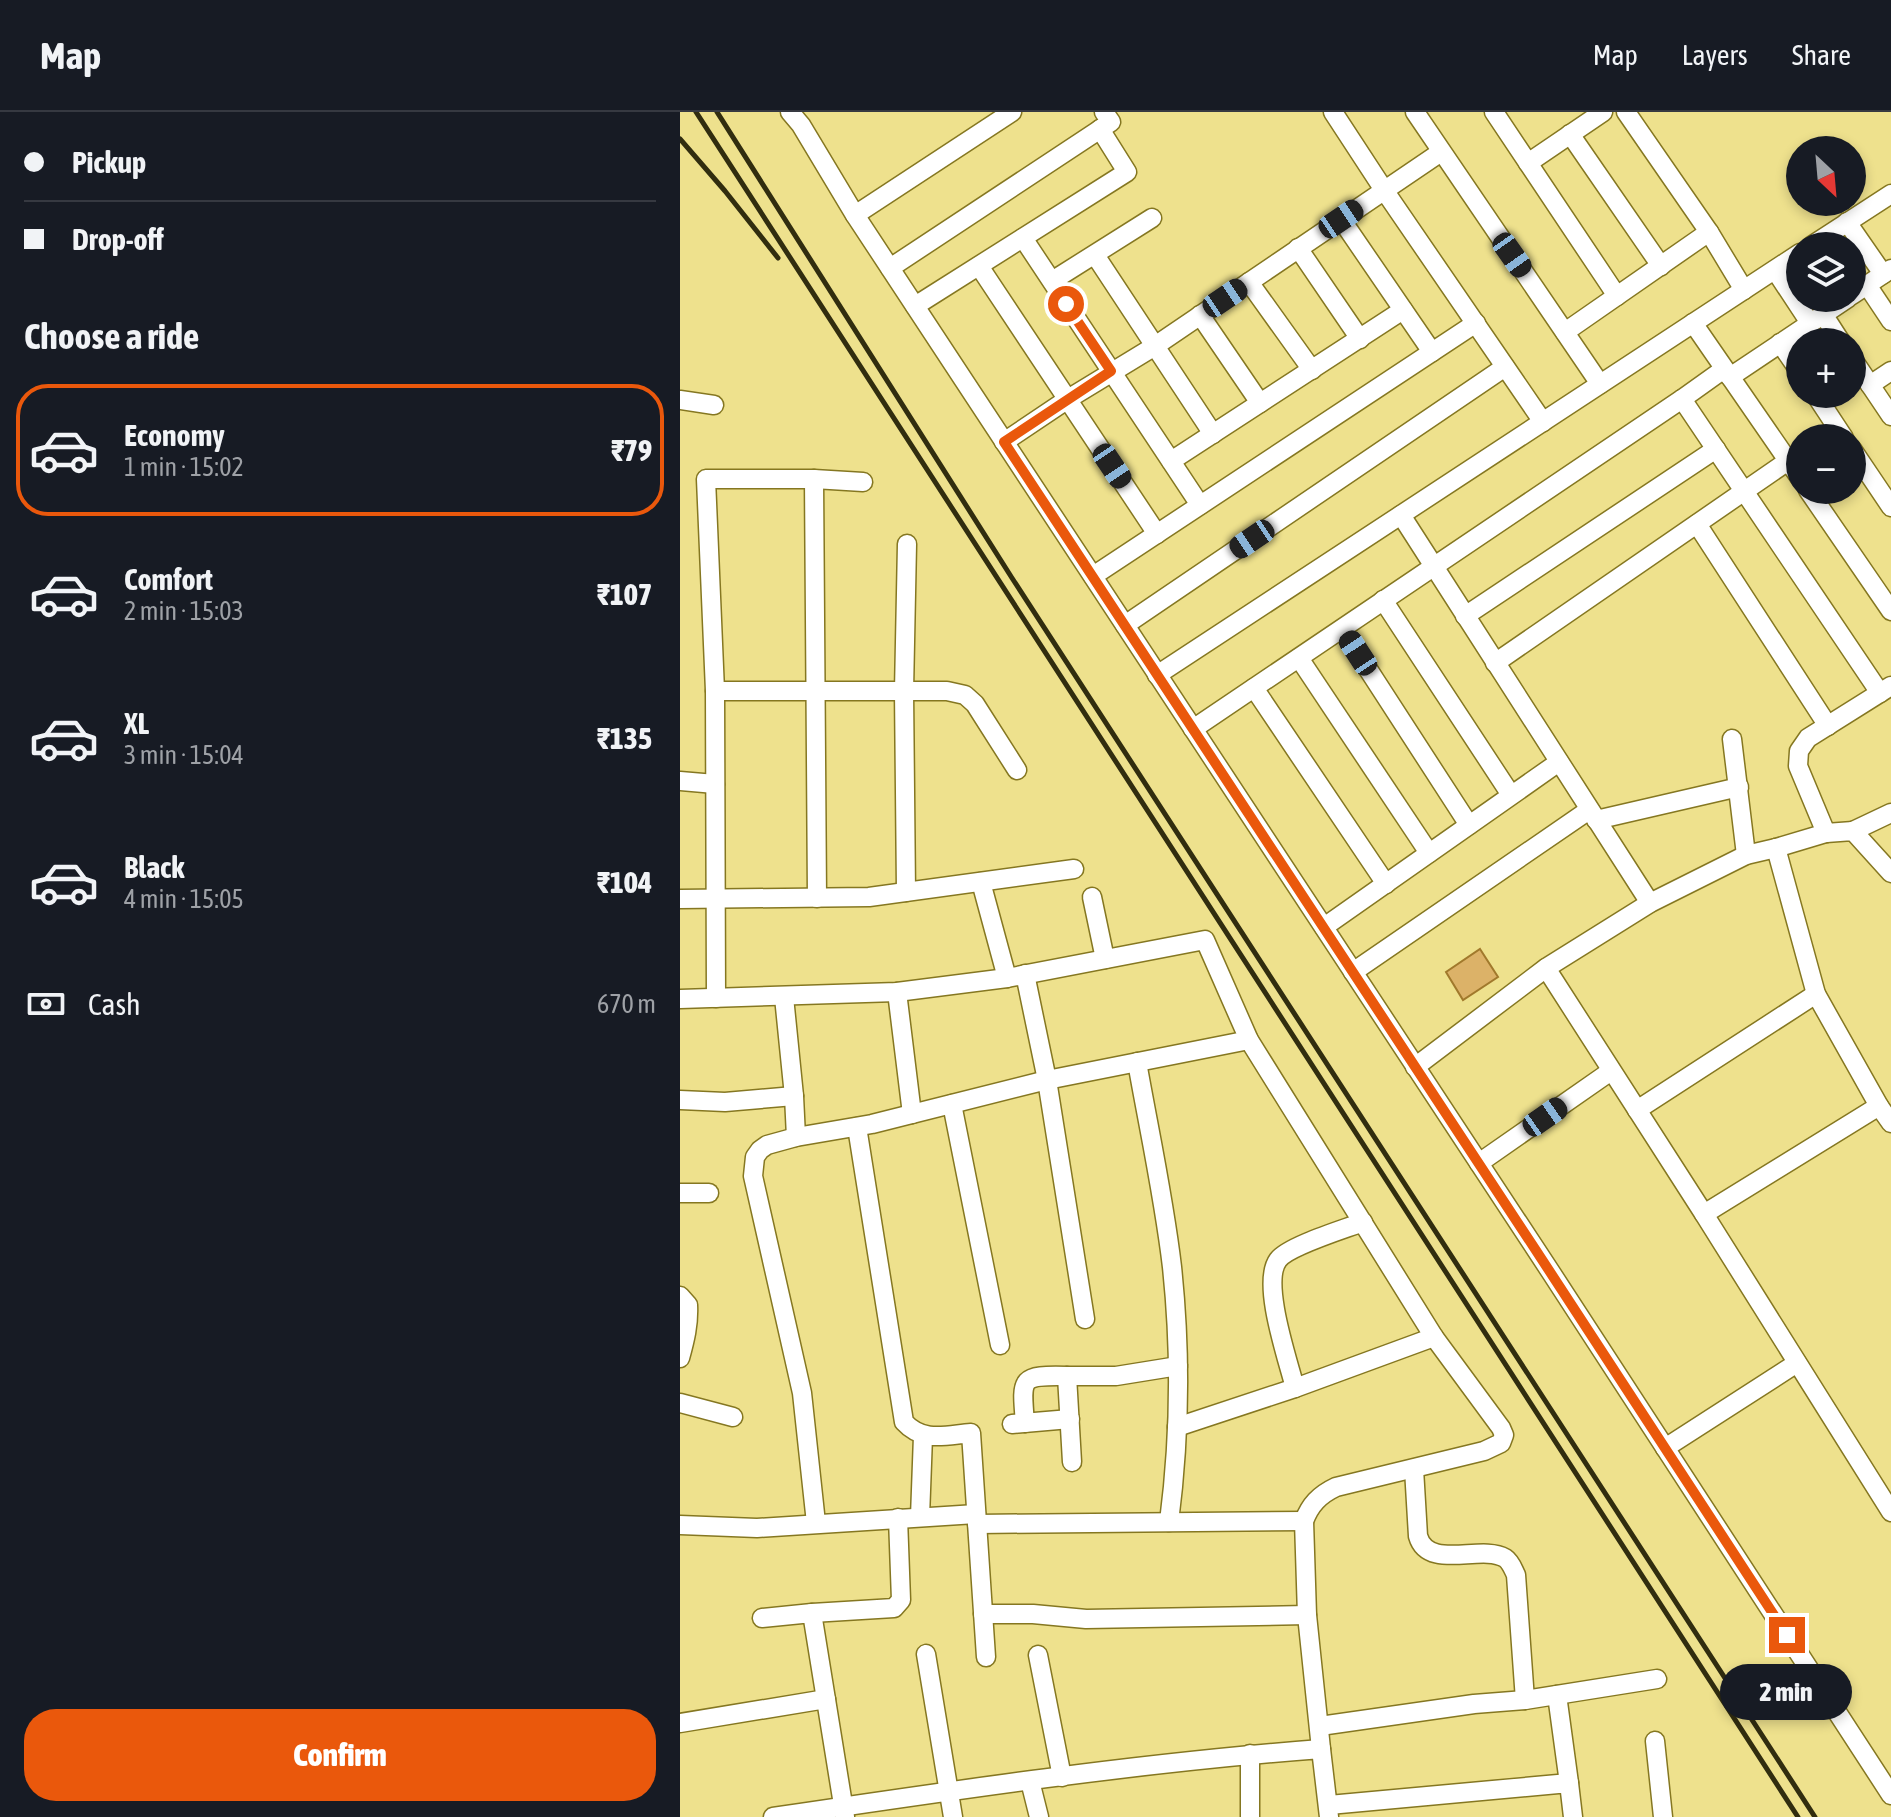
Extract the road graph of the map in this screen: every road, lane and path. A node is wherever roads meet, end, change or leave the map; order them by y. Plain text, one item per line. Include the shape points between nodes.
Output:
1 (790, 112) edge
2 (1012, 112) edge
3 (1333, 112) edge
4 (1415, 112) edge
5 (1603, 112) edge
6 (1626, 112) edge
7 (1500, 114) edge
8 (1102, 120) edge
9 (1570, 134) junction
10 (1441, 152) junction
11 (1528, 163) junction
12 (1384, 190) junction
13 (1891, 194) edge
14 (855, 215) junction
15 (1152, 218) dead end
16 (1341, 219) junction
17 (1847, 222) junction
18 (1709, 232) junction
19 (1832, 232) edge
20 (1023, 238) junction
21 (1298, 248) junction
22 (1095, 255) junction
23 (1786, 263) edge
24 (979, 266) junction
25 (1661, 266) junction
26 (890, 268) junction
27 (1775, 270) junction
28 (1887, 272) edge
29 (1052, 281) junction
30 (1249, 282) junction
31 (1866, 286) edge
32 (1744, 290) junction
33 (1617, 296) junction
34 (1866, 302) edge
35 (915, 306) junction
36 (1403, 310) junction
37 (1826, 312) edge
38 (1200, 315) junction
39 (1816, 319) junction
40 (1891, 321) edge
41 (1476, 323) junction
42 (1693, 323) junction
43 (1826, 328) edge
44 (1565, 332) junction
45 (1360, 339) junction
46 (1780, 343) junction
47 (1155, 346) junction
48 (1432, 352) junction
49 (1786, 352) edge
50 (1505, 367) junction
51 (1312, 370) junction
52 (1111, 371) junction
53 (1891, 371) edge
54 (1727, 373) junction
55 (1866, 379) edge
56 (1600, 384) junction
57 (1870, 385) junction
58 (1068, 399) junction
59 (1682, 399) junction
60 (680, 400) edge
61 (1260, 403) junction
62 (714, 405) dead end
63 (1891, 416) edge
64 (1543, 422) junction
65 (1213, 434) junction
66 (1004, 442) junction
67 (1716, 449) junction
68 (1786, 458) edge
69 (1171, 461) junction
70 (1786, 462) edge
71 (1866, 470) edge
72 (814, 479) junction
73 (863, 482) dead end
74 (1744, 492) junction
75 (1818, 504) edge
76 (1200, 505) junction
77 (1891, 507) edge
78 (1401, 515) junction
79 (1697, 524) junction
80 (1157, 534) junction
81 (907, 544) dead end
82 (1434, 567) junction
83 (1093, 576) junction
84 (1383, 600) junction
85 (1891, 611) edge
86 (1465, 616) junction
87 (1125, 625) junction
88 (1342, 629) junction
89 (1299, 658) junction
90 (1495, 663) junction
91 (1157, 675) junction
92 (1254, 688) junction
93 (1888, 688) edge
94 (815, 690) junction
95 (715, 691) junction
96 (904, 691) junction
97 (1828, 726) junction
98 (1193, 729) junction
99 (1732, 739) dead end
100 (1559, 762) junction
101 (1017, 770) dead end
102 (680, 781) edge
103 (715, 784) junction
104 (1739, 787) junction
105 (1511, 795) junction
106 (1891, 813) edge
107 (1593, 815) junction
108 (1469, 825) junction
109 (1853, 831) junction
110 (1826, 833) junction
111 (1776, 848) junction
112 (1429, 853) junction
113 (1746, 855) junction
114 (1074, 869) dead end
115 (1891, 873) edge
116 (981, 882) junction
117 (1386, 884) junction
118 (906, 892) junction
119 (1092, 897) dead end
120 (715, 898) junction
121 (817, 898) junction
122 (680, 899) edge
123 (1650, 903) junction
124 (1324, 927) junction
125 (1105, 959) junction
126 (1546, 968) junction
127 (1353, 972) junction
128 (1016, 976) junction
129 (897, 992) junction
130 (1816, 994) junction
131 (784, 997) junction
132 (716, 998) junction
133 (680, 999) edge
134 (1249, 1040) junction
135 (1137, 1062) junction
136 (1415, 1067) junction
137 (1611, 1071) junction
138 (1047, 1080) junction
139 (794, 1096) junction
140 (680, 1100) edge
141 (952, 1104) junction
142 (1879, 1106) junction
143 (1637, 1110) junction
144 (912, 1114) junction
145 (1891, 1123) edge
146 (857, 1127) junction
147 (796, 1137) junction
148 (1479, 1163) junction
149 (680, 1193) edge
150 (709, 1193) dead end
151 (1704, 1214) junction
152 (1363, 1222) junction
153 (680, 1296) edge
154 (1085, 1319) dead end
155 (1434, 1337) junction
156 (1000, 1345) dead end
157 (680, 1358) edge
158 (1797, 1363) junction
159 (1178, 1366) junction
160 (1067, 1376) junction
161 (1295, 1388) junction
162 (680, 1403) edge
163 (733, 1417) dead end
164 (1070, 1419) junction
165 (1177, 1427) junction
166 (923, 1436) junction
167 (1665, 1448) junction
168 (1072, 1462) dead end
169 (1414, 1469) junction
170 (1891, 1512) edge
171 (920, 1517) junction
172 (898, 1518) junction
173 (977, 1519) junction
174 (1304, 1521) junction
175 (1169, 1522) junction
176 (816, 1523) junction
177 (680, 1525) edge
178 (812, 1613) junction
179 (983, 1614) junction
180 (1307, 1615) junction
181 (762, 1618) dead end
182 (926, 1654) dead end
183 (1038, 1655) dead end
184 (986, 1657) dead end
185 (1657, 1679) dead end
186 (1557, 1695) junction
187 (826, 1699) junction
188 (1525, 1700) junction
189 (680, 1723) edge
190 (1320, 1726) junction
191 (1655, 1741) dead end
192 (1321, 1749) junction
193 (1250, 1754) junction
194 (1062, 1777) junction
195 (1030, 1781) junction
196 (1569, 1783) junction
197 (949, 1791) junction
198 (1891, 1795) edge
199 (1329, 1811) edge
200 (844, 1812) edge
201 (773, 1817) edge
202 (953, 1817) edge
203 (1039, 1817) edge
204 (1250, 1817) edge
205 (1573, 1817) edge
206 (1663, 1817) edge

1 - 14 street
2 - 14 street
3 - 12 street
4 - 10 street
5 - 9 street
6 - 18 street
7 - 11 street
8 - 20 street via 1127,172
8 - 26 street
9 - 11 street
9 - 25 street
10 - 12 street
10 - 44 street
11 - 33 street
12 - 16 street
12 - 41 street
13 - 17 street
14 - 26 street
15 - 22 street
16 - 21 street
16 - 36 street
17 - 19 street
17 - 28 street
18 - 25 street
18 - 32 street
20 - 24 street
20 - 29 street
21 - 30 street
21 - 45 street
22 - 29 street
22 - 47 street
23 - 27 street
24 - 35 street
24 - 58 street
25 - 33 street
26 - 35 street
27 - 32 street
27 - 39 street
28 - 31 street
29 - 52 street
30 - 38 street
30 - 51 street
32 - 42 street
33 - 44 street
34 - 40 street
35 - 66 street
36 - 45 street
36 - 48 street
37 - 39 street
38 - 47 street
38 - 61 street
39 - 43 street
39 - 46 street
41 - 48 street
41 - 50 street
42 - 54 street
42 - 56 street
44 - 56 street
45 - 51 street
46 - 49 street
46 - 54 street
47 - 52 street
47 - 65 street
48 - 76 street
50 - 64 street
50 - 87 street
51 - 61 street
52 - 58 street
52 - 69 street
53 - 57 street
54 - 59 street
54 - 68 street
55 - 57 street
56 - 64 street
57 - 63 street
58 - 66 street
58 - 80 street
59 - 67 street
59 - 82 street
60 - 62 street
61 - 65 street
64 - 78 street
65 - 69 street
66 - 83 street
67 - 74 street
67 - 86 street
69 - 76 street
70 - 74 street
71 - 77 street
72 - 73 street
72 - 94 street
72 - 95 street via 706,479
74 - 79 street
74 - 93 street
75 - 85 street
76 - 80 street
78 - 82 street
78 - 91 street
79 - 90 street
79 - 97 street
80 - 83 street
81 - 96 street
82 - 84 street
82 - 86 street
83 - 87 street
84 - 88 street
84 - 105 street
86 - 90 street
87 - 91 street
88 - 89 street
88 - 108 street
89 - 92 street
89 - 112 street
90 - 100 street
91 - 98 street
92 - 98 street
92 - 117 street
93 - 97 street
94 - 95 street
94 - 96 street
94 - 121 street
95 - 103 street
96 - 101 street via 965,695
96 - 118 street
97 - 110 street via 1808,738 1799,751 1798,766
98 - 124 street
99 - 104 street
100 - 105 street
100 - 107 street
102 - 103 street
103 - 120 street
104 - 107 street
104 - 113 street
105 - 108 street
106 - 109 street
107 - 123 street
107 - 127 street
108 - 112 street
109 - 110 street
109 - 115 street
110 - 111 street
111 - 113 street
111 - 130 street
112 - 117 street
113 - 123 street
114 - 116 street
116 - 118 street
116 - 128 street
117 - 124 street
118 - 121 street
119 - 125 street
120 - 121 street
120 - 122 street
120 - 132 street
123 - 126 street
124 - 127 street
125 - 128 street
125 - 134 street via 1205,940
126 - 136 street
126 - 137 street
127 - 136 street
128 - 129 street
128 - 138 street
129 - 131 street
129 - 144 street
130 - 142 street
130 - 143 street
131 - 132 street
131 - 139 street
132 - 133 street
134 - 135 street
134 - 152 street
135 - 138 street
135 - 159 street via 1171,1265
136 - 148 street
137 - 143 street
137 - 148 street
138 - 141 street
138 - 154 street
139 - 140 street
139 - 147 street
141 - 144 street
141 - 156 street
142 - 145 street
142 - 151 street
143 - 151 street
144 - 146 street
146 - 147 street
146 - 166 street via 901,1408 904,1422
147 - 176 street via 760,1150 753,1176 802,1393
148 - 167 street
149 - 150 street
151 - 158 street
152 - 155 street
152 - 161 street via 1278,1259 1273,1297
153 - 157 street via 688,1305
155 - 161 street
155 - 169 street via 1504,1435 1501,1443 1484,1451
158 - 167 street
158 - 170 street
159 - 160 street via 1116,1376
159 - 165 street
160 - 164 street
160 - 164 street via 1030,1378 1022,1392 1019,1423
161 - 165 street
162 - 163 street
164 - 168 street
165 - 175 street
166 - 171 street
166 - 173 street via 971,1433
167 - 198 street
169 - 174 street via 1325,1492
169 - 188 street via 1418,1536 1427,1551 1492,1555 1512,1565
171 - 172 street
171 - 173 street
172 - 176 street
172 - 178 street via 901,1600 894,1608
173 - 175 street
173 - 179 street
174 - 175 street
174 - 180 street
176 - 177 street via 757,1528
178 - 181 street
178 - 187 street
179 - 180 street via 1086,1619
179 - 184 street
180 - 190 street
182 - 197 street
183 - 194 street
185 - 186 street
186 - 188 street
186 - 196 street
187 - 189 street
187 - 200 street
188 - 190 street
190 - 192 street
191 - 206 street
192 - 193 street
192 - 199 street
193 - 194 street
193 - 204 street
194 - 195 street
195 - 197 street
195 - 203 street
196 - 199 street
196 - 205 street
197 - 200 street
197 - 202 street
200 - 201 street

